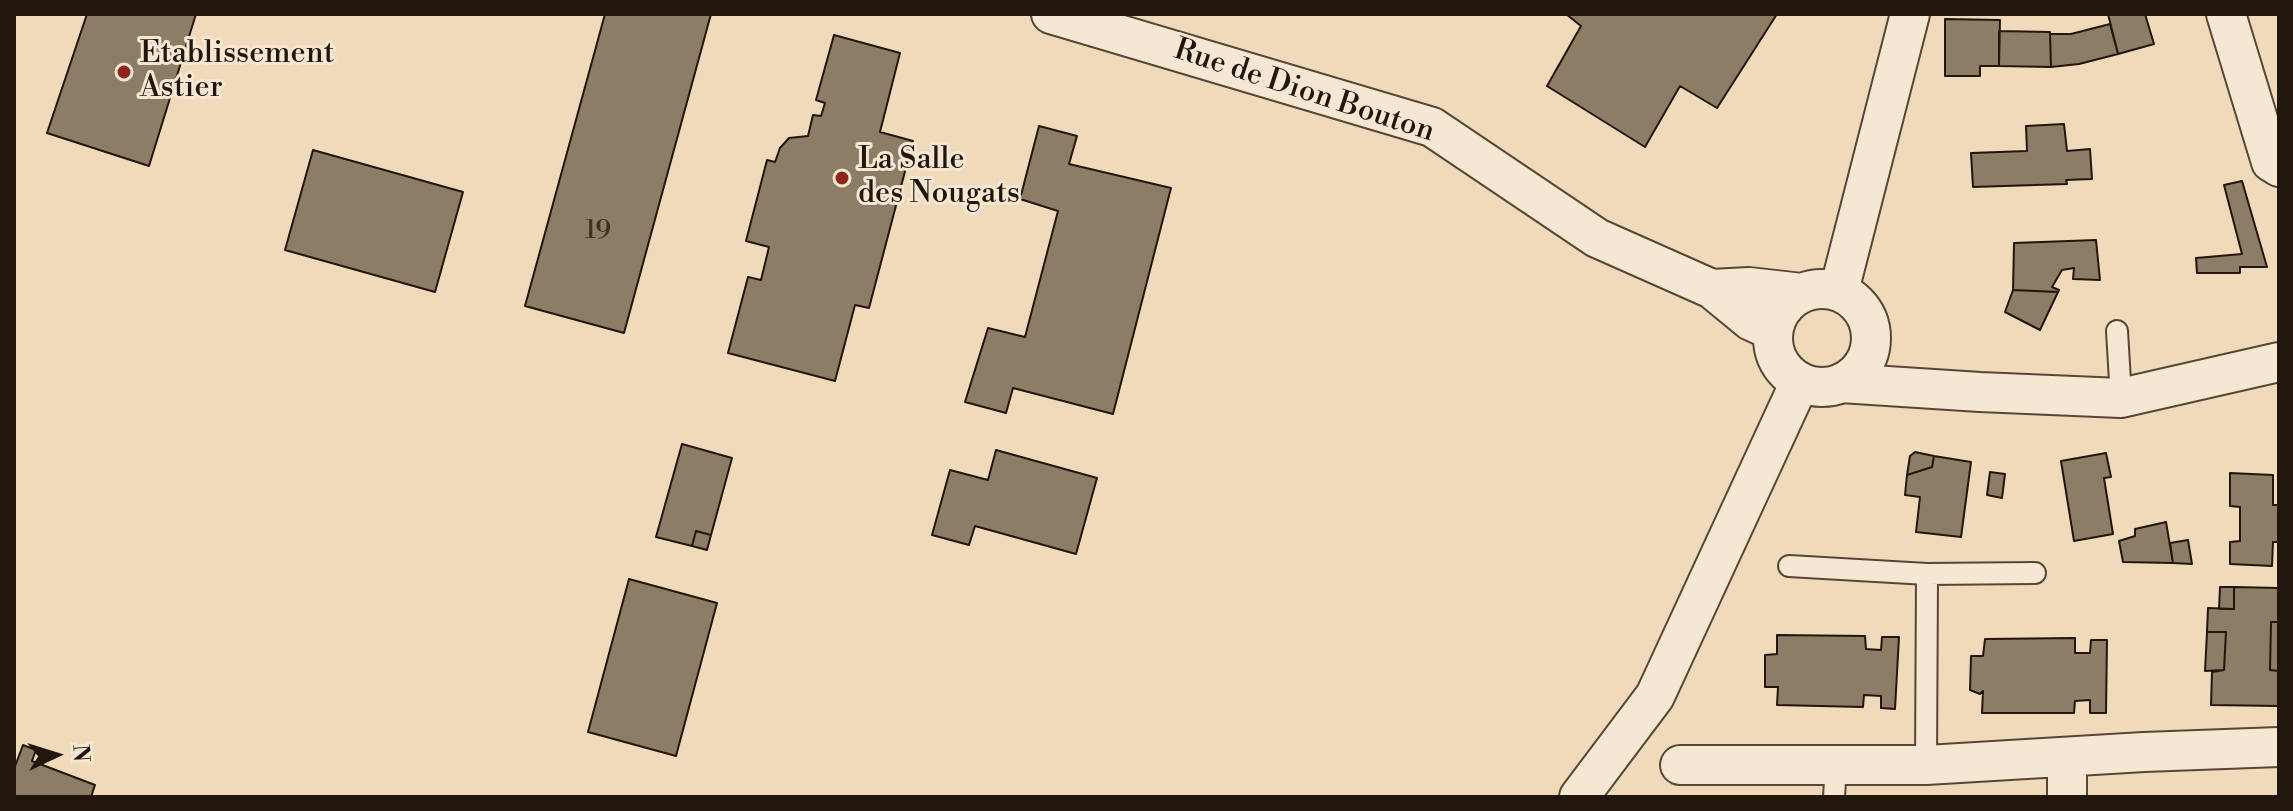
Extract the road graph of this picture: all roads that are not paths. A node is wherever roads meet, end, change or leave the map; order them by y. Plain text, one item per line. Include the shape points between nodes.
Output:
1 (1051, 14) edge
2 (1910, 14) edge
3 (2226, 14) edge
4 (2279, 167) edge
5 (1712, 289) junction
6 (1839, 291) junction
7 (1802, 293) junction
8 (1773, 331) junction
9 (2117, 331) dead end
10 (1869, 353) junction
11 (2279, 362) edge
12 (1800, 382) junction
13 (1841, 383) junction
14 (1980, 392) junction
15 (2121, 398) junction
16 (1789, 566) dead end
17 (2035, 573) dead end
18 (1927, 574) junction
19 (2279, 747) edge
20 (2067, 757) junction
21 (1680, 765) dead end
22 (1926, 765) junction
23 (1835, 781) edge
24 (1579, 797) edge
25 (2067, 797) edge

1 - 5 street, Rue de Dion Bouton via 1432,127 1597,238
2 - 6 street
3 - 4 street via 2271,162
5 - 7 street, Rue de Dion Bouton
5 - 8 street, Rue de Dion Bouton via 1751,321
6 - 7 street
6 - 10 street via 1852,299 1869,323
7 - 8 street via 1785,304
8 - 12 street via 1778,361
9 - 15 lane
10 - 13 street via 1858,371
10 - 14 street
11 - 15 street
12 - 13 street via 1821,387
12 - 24 street via 1655,696
13 - 14 street
14 - 15 street
16 - 18 lane
17 - 18 lane
18 - 22 lane
19 - 20 street
20 - 22 street
20 - 25 street
21 - 23 street
22 - 23 street

